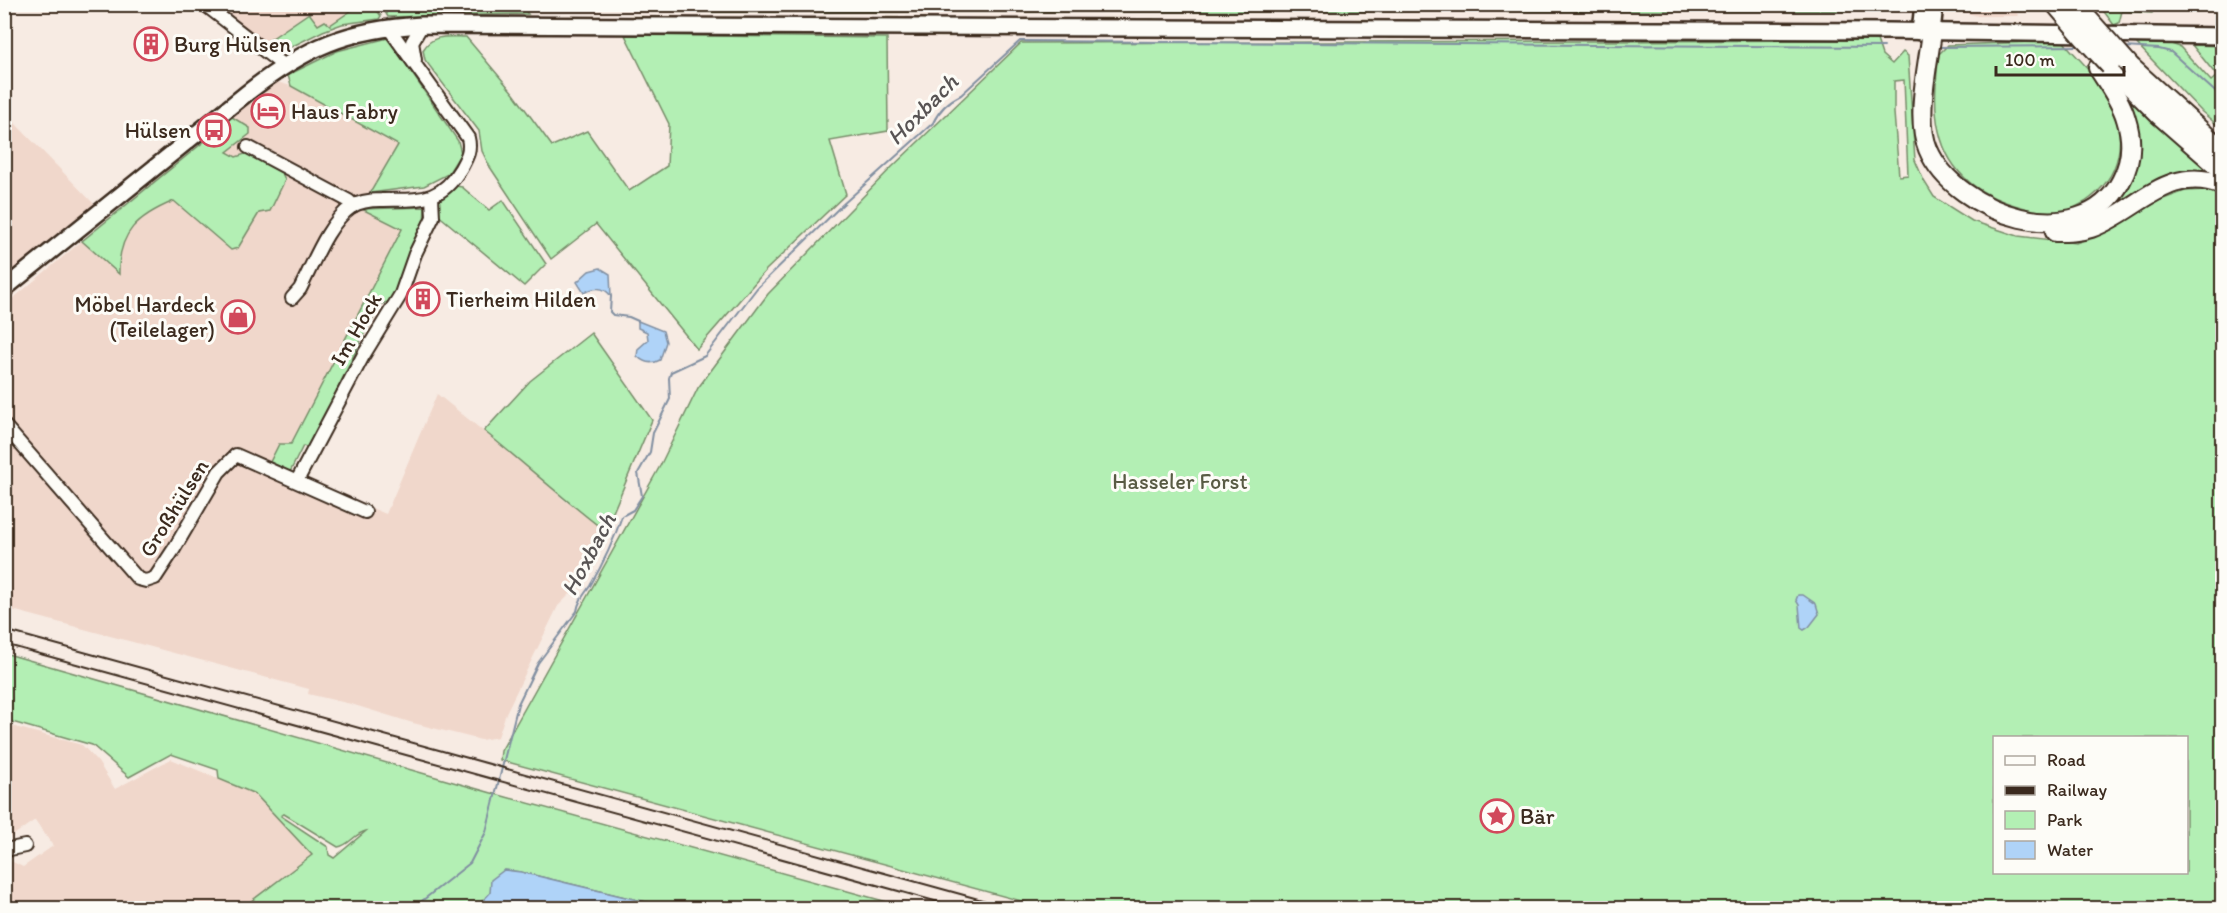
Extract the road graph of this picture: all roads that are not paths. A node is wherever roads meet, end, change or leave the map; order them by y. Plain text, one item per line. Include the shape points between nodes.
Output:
1 (204, 4) edge
2 (1923, 4) edge
3 (1935, 4) edge
4 (2075, 4) edge
5 (2092, 4) edge
6 (2056, 5) edge
7 (422, 25) junction
8 (388, 27) junction
9 (1926, 32) junction
10 (2223, 36) edge
11 (284, 66) junction
12 (417, 67) junction
13 (2104, 67) junction
14 (2141, 73) junction
15 (248, 147) dead end
16 (2223, 150) edge
17 (2223, 170) edge
18 (2223, 185) edge
19 (432, 197) junction
20 (353, 206) junction
21 (4, 289) edge
22 (292, 298) dead end
23 (4, 425) edge
24 (299, 477) dead end
25 (365, 512) dead end
26 (25, 846) dead end
27 (4, 852) edge

1 - 11 street
2 - 9 main road
3 - 9 main road
4 - 14 highway, bridge
5 - 14 highway
6 - 13 highway, bridge
7 - 8 main road
7 - 9 main road
7 - 12 street via 412,42
8 - 11 main road via 330,42
8 - 12 street
9 - 10 main road
9 - 13 highway via 1923,128 1935,162 1948,179 1974,199 2034,220 2050,222 2081,217 2096,210 2126,173 2131,155 2130,135
9 - 18 highway via 1917,60 1919,139 1936,179 1963,202 2038,229 2069,232 2102,223 2151,192 2175,183 2195,180
11 - 21 main road
12 - 19 street via 470,146 456,177
13 - 17 highway
14 - 16 highway
15 - 20 street
19 - 20 street via 362,201
19 - 24 street, Im Hock via 433,217 401,294 363,356
20 - 22 street via 334,224
23 - 25 street, Großhülsen via 138,579 146,581 154,578 162,567 219,471 236,455
26 - 27 street

